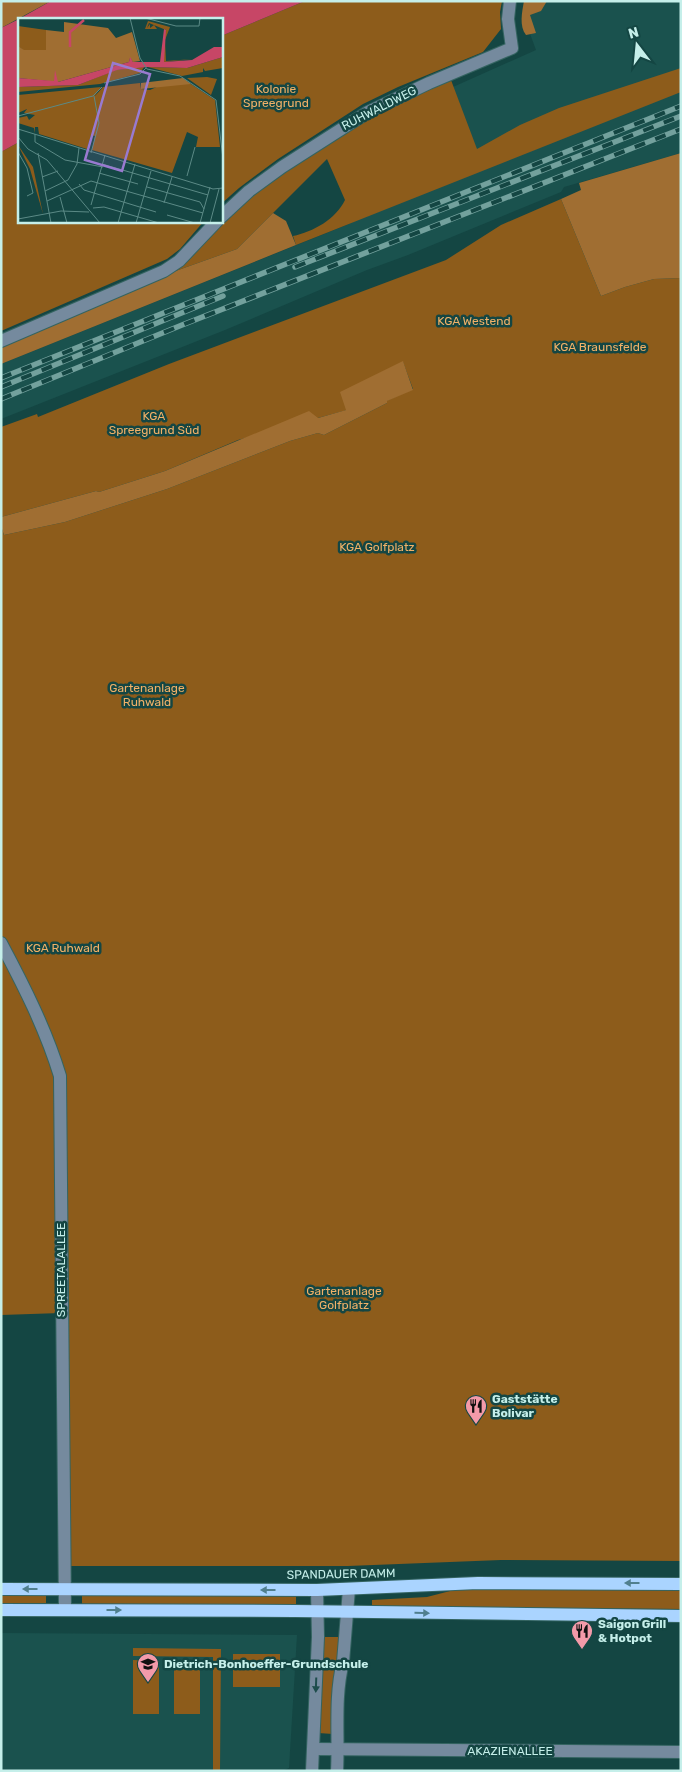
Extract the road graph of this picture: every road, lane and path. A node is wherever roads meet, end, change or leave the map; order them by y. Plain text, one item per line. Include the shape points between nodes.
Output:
1 (510, 1) edge
2 (222, 216) edge
3 (216, 222) edge
4 (1, 341) edge
5 (1, 944) edge
6 (681, 1584) edge
7 (1, 1589) edge
8 (65, 1589) junction
9 (349, 1589) junction
10 (317, 1590) junction
11 (1, 1610) edge
12 (65, 1610) junction
13 (318, 1611) junction
14 (348, 1612) junction
15 (681, 1616) edge
16 (314, 1749) junction
17 (338, 1750) junction
18 (681, 1752) edge
19 (312, 1771) edge
20 (337, 1771) edge

1 - 2 street, RUHWALDWEG via 508,19 512,48 368,112 275,172
3 - 4 street via 179,261 164,271
5 - 8 street, SPREETALALLEE via 20,979 60,1076
6 -> 9 main road, SPANDAUER DAMM via 478,1583
8 -> 7 main road, SPANDAUER DAMM
10 -> 8 main road, SPANDAUER DAMM
8 - 12 street, SPREETALALLEE
9 - 10 main road, SPANDAUER DAMM
9 - 14 street
10 - 13 street
11 - 12 main road
12 -> 13 main road
13 - 14 main road
13 -> 16 street
14 -> 15 main road
14 - 17 street via 340,1674
16 - 17 street, AKAZIENALLEE
16 - 19 street
17 - 18 street, AKAZIENALLEE
17 - 20 street

